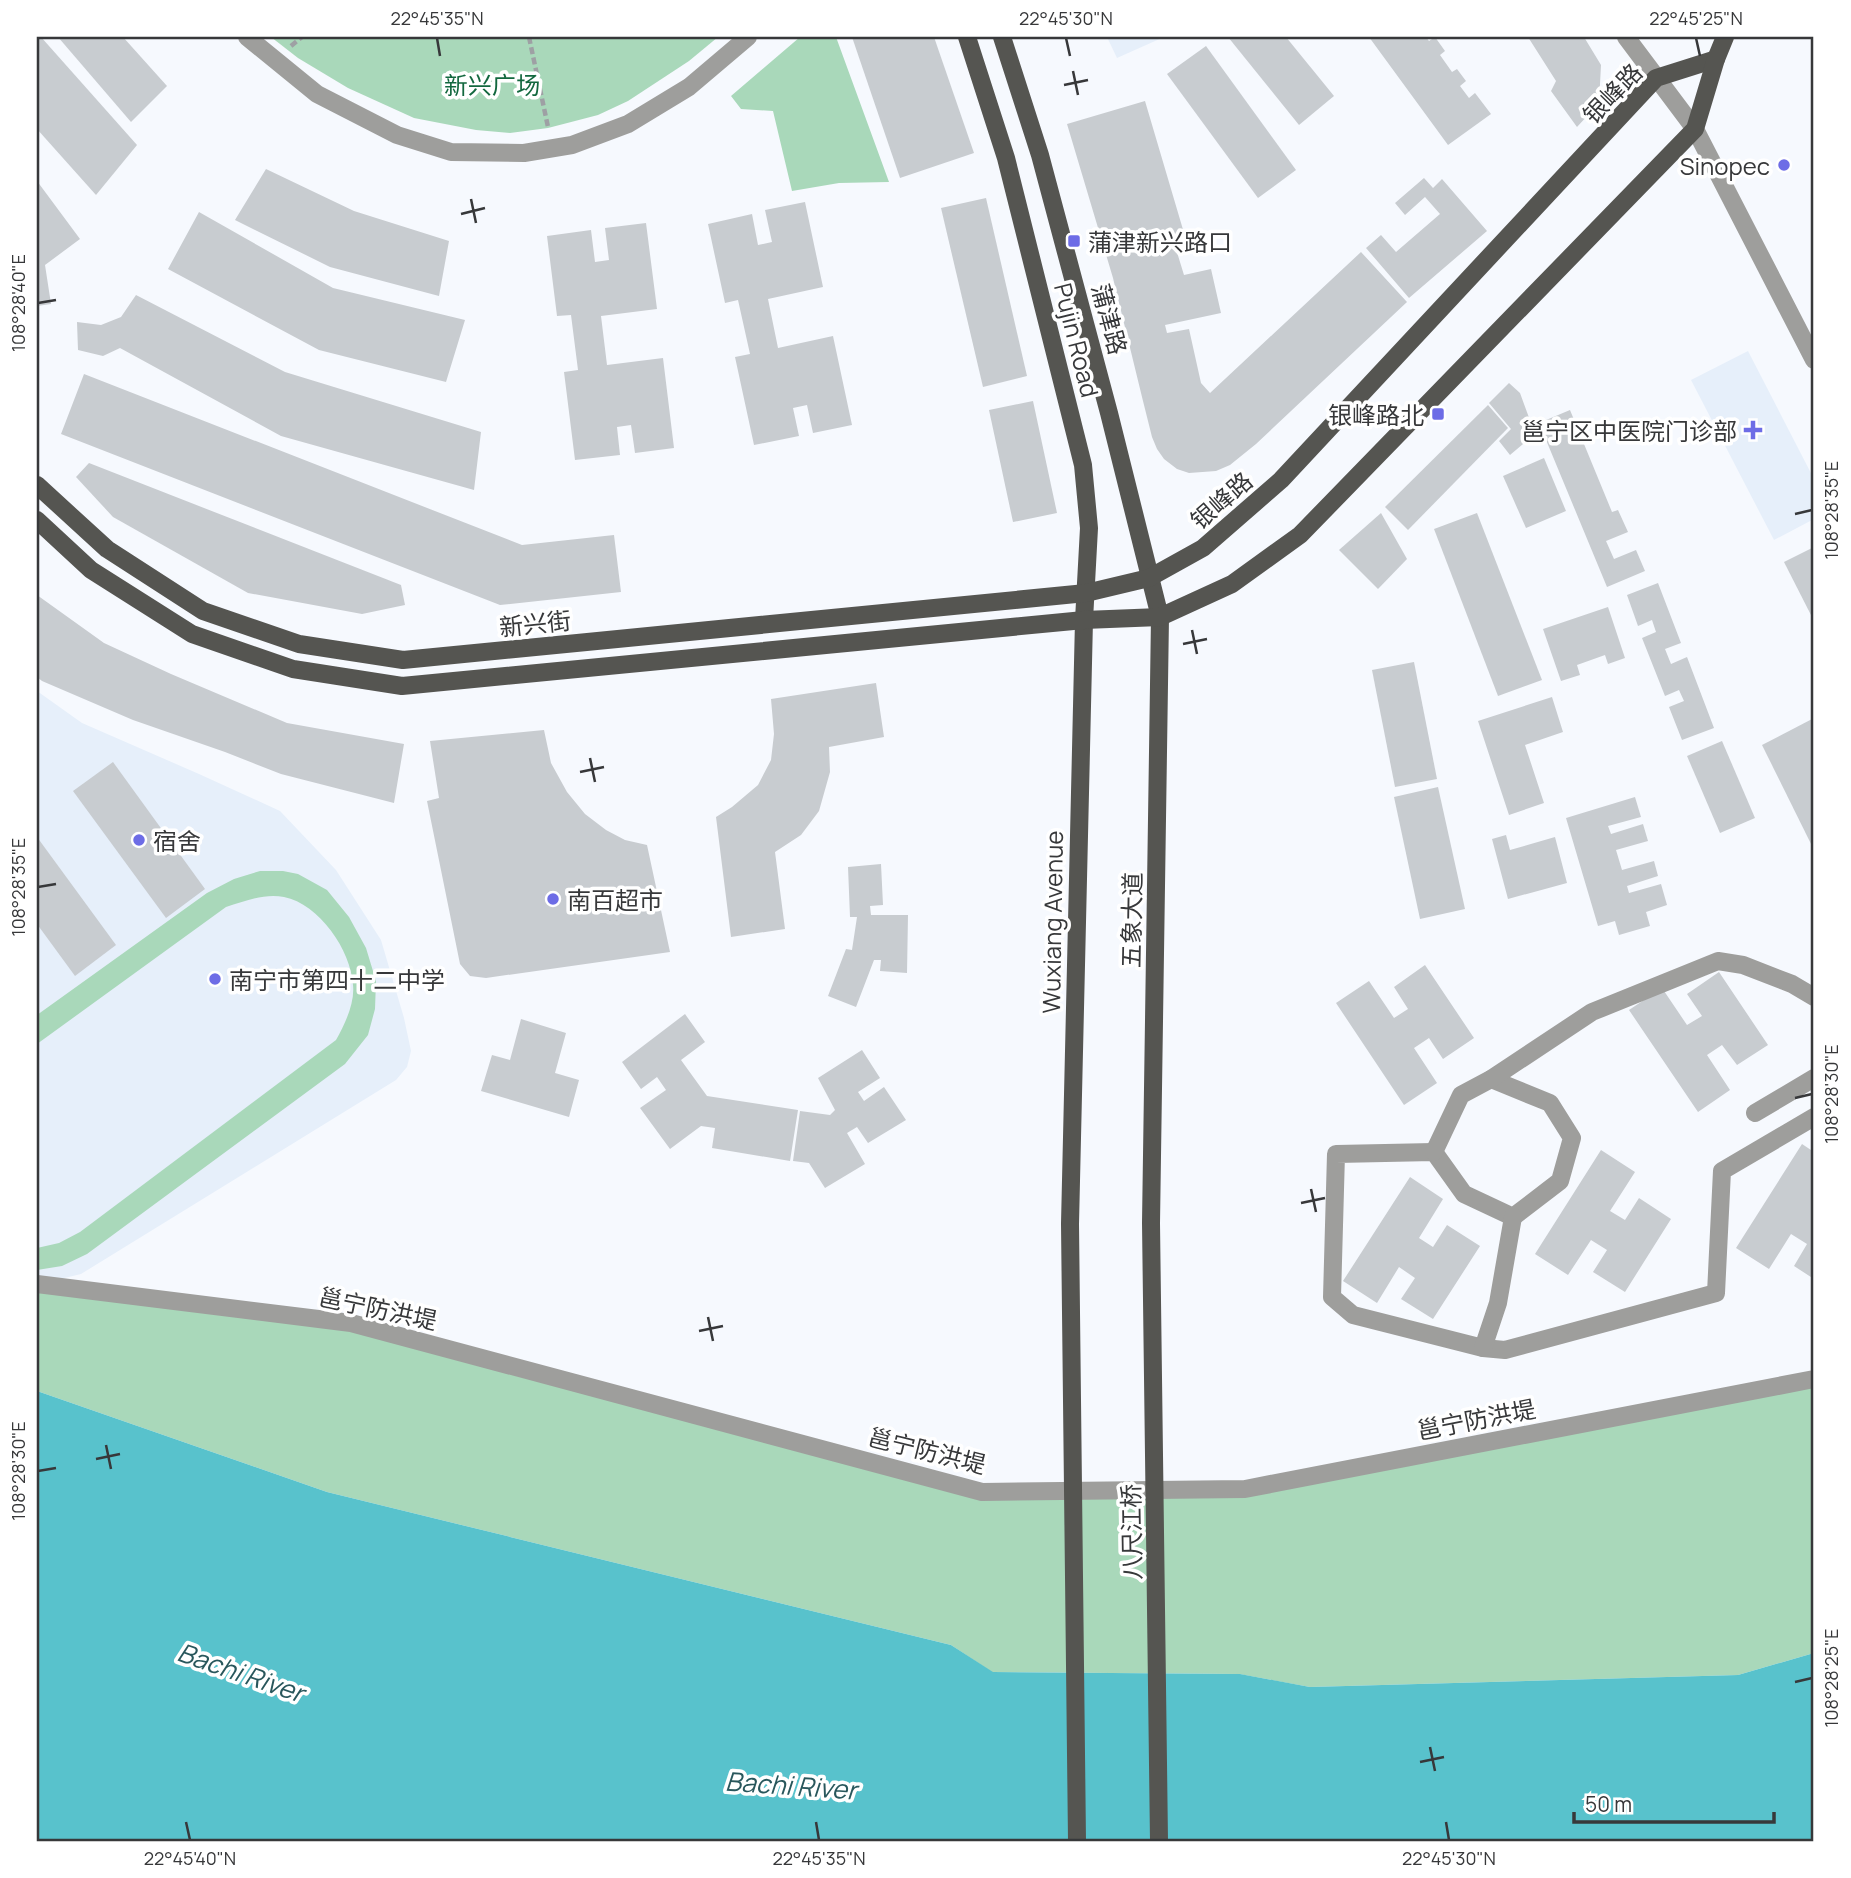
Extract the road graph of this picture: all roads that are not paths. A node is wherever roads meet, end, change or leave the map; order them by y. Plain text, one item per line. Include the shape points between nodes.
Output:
1 (247, 37) edge
2 (748, 37) edge
3 (967, 37) edge
4 (1002, 37) edge
5 (1626, 37) edge
6 (1725, 37) edge
7 (1716, 59) junction
8 (1656, 78) junction
9 (1695, 129) junction
10 (1814, 360) edge
11 (37, 485) edge
12 (37, 520) edge
13 (1149, 578) junction
14 (1086, 593) junction
15 (1160, 617) junction
16 (1084, 620) junction
17 (1814, 997) edge
18 (1814, 1078) edge
19 (1491, 1079) junction
20 (1755, 1113) dead end
21 (1814, 1117) edge
22 (1434, 1152) junction
23 (1513, 1217) junction
24 (1152, 1223) joint
25 (37, 1284) edge
26 (1483, 1348) junction
27 (1814, 1379) edge
28 (1077, 1841) edge
29 (1159, 1841) edge

1 - 2 street via 317,94 397,135 451,152 524,153 572,145 628,124 689,87
3 - 14 main road, Pujin Road via 1006,158 1083,465 1089,528
4 - 13 main road, 蒲津路 via 1047,180
5 - 8 street
6 - 7 main road
7 - 8 main road, 银峰路
7 - 9 main road
8 - 9 street
8 - 13 main road, 银峰路 via 1281,480 1203,548
9 - 10 street
9 - 15 main road via 1300,536 1232,584
11 - 14 main road, 新兴街 via 107,549 203,611 299,644 403,660
12 - 16 main road, 新兴街 via 91,570 192,634 293,669 402,687
13 - 14 main road, 银峰路
13 - 15 main road, 蒲津路
14 - 16 main road, Pujin Road
15 - 16 main road, 新兴街
15 - 24 main road, 五象大道
16 - 28 main road, Wuxiang Avenue via 1070,1224
17 - 19 street via 1743,965 1718,961 1592,1012
18 - 20 street
19 - 22 street via 1461,1095
19 - 23 street via 1550,1103 1572,1138 1560,1181
21 - 26 street via 1722,1171 1716,1293 1505,1350
22 - 23 street via 1464,1194
22 - 26 street via 1336,1154 1332,1297 1353,1315
23 - 26 street via 1498,1303
24 - 29 main road, 八尺江桥
25 - 27 street, 邕宁防洪堤 via 351,1323 982,1492 1245,1489

